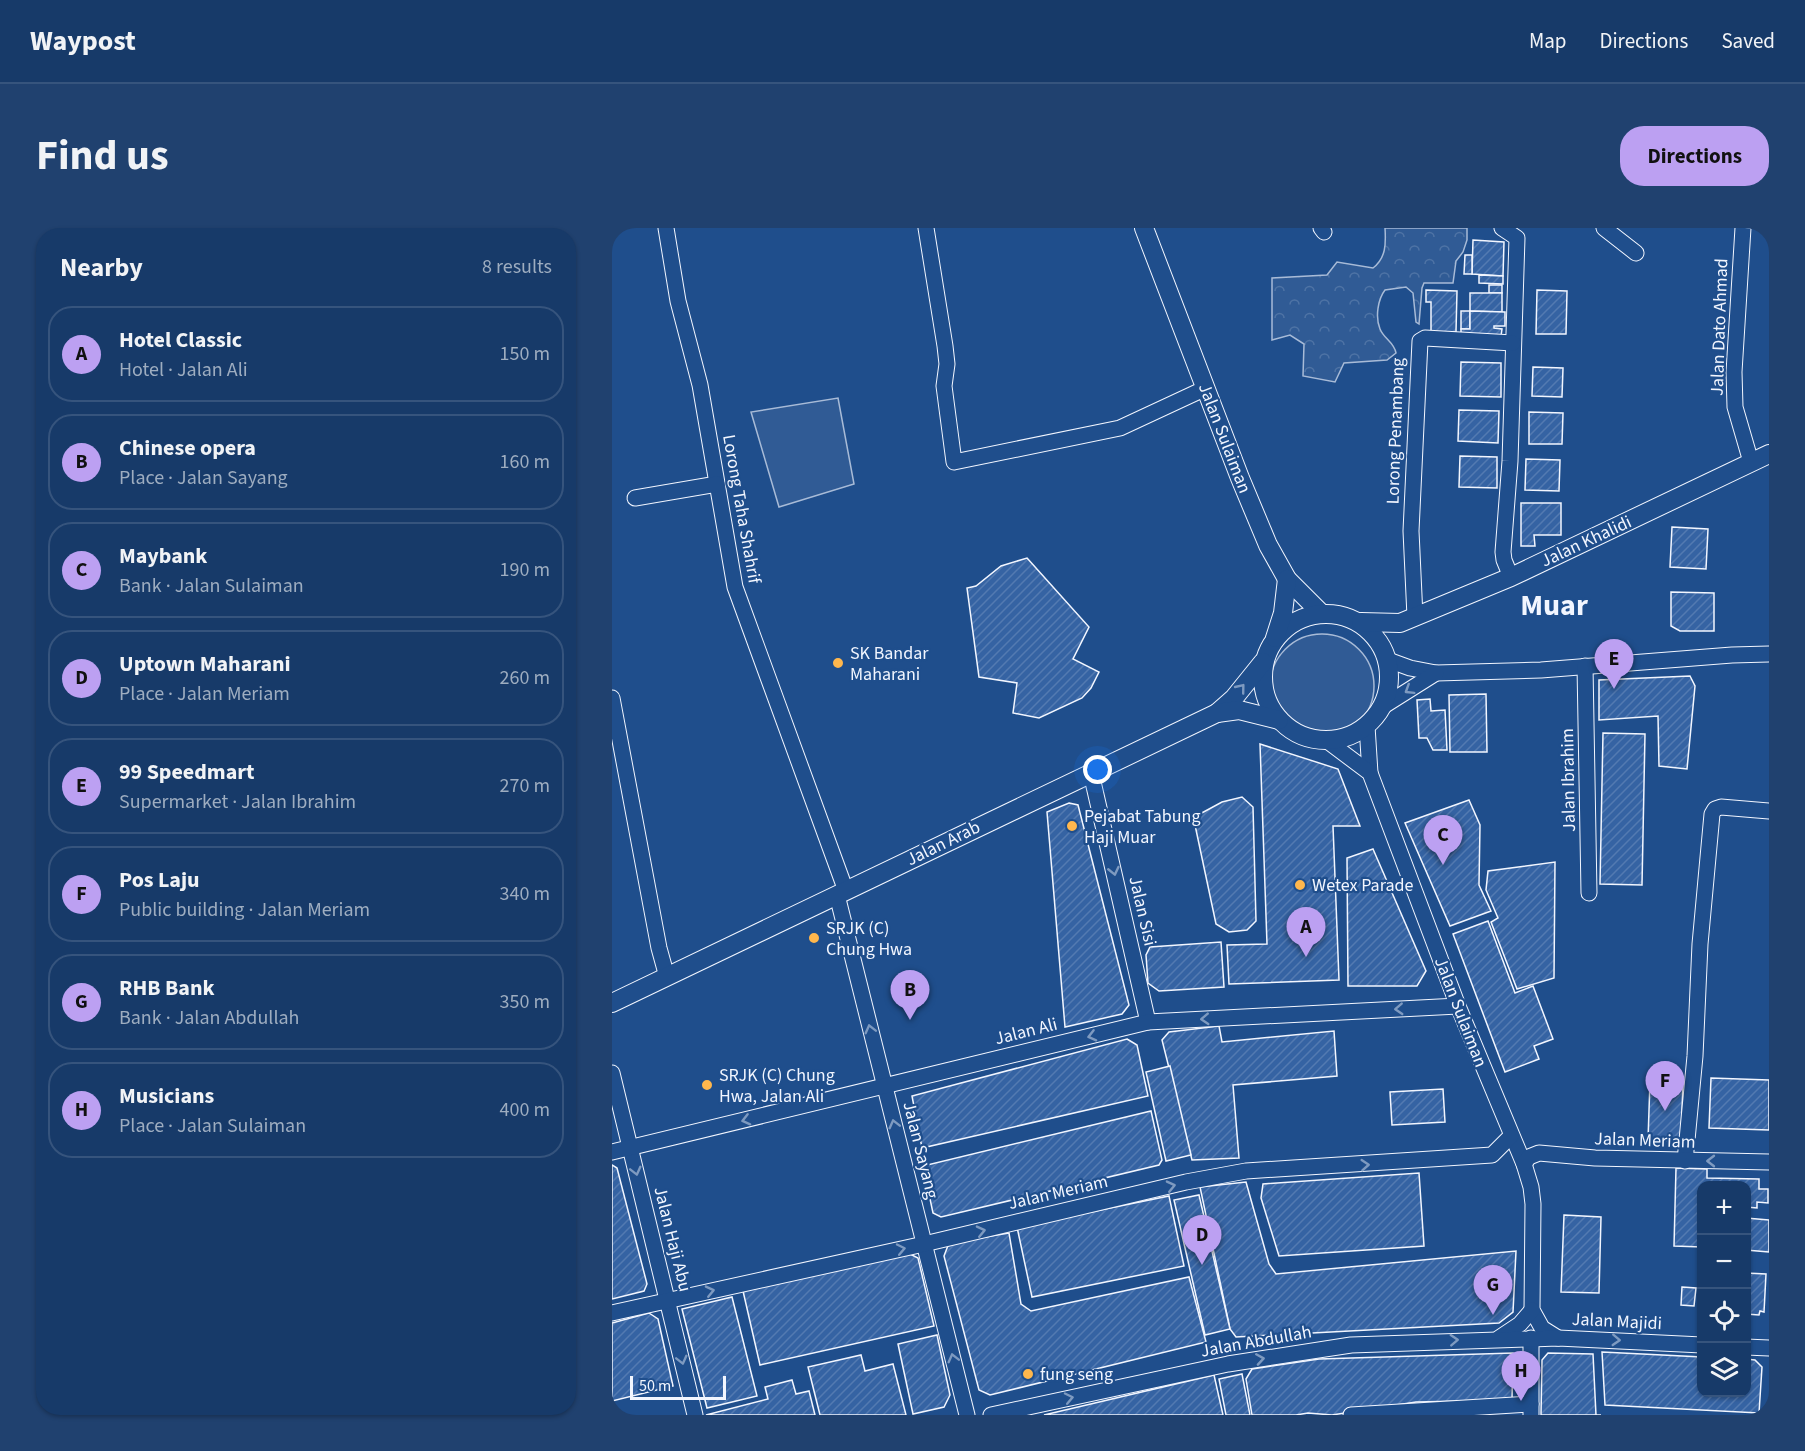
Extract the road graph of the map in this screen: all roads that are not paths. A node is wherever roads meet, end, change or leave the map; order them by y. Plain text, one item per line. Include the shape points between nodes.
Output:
1 (666, 228) edge
2 (926, 228) edge
3 (1144, 228) edge
4 (1502, 228) edge
5 (1604, 228) edge
6 (1743, 228) edge
7 (1636, 253) dead end
8 (1513, 343) junction
9 (1206, 388) junction
10 (1769, 454) edge
11 (1751, 462) junction
12 (717, 484) junction
13 (635, 498) dead end
14 (1511, 577) junction
15 (1287, 579) junction
16 (1322, 614) junction
17 (1408, 620) junction
18 (1361, 622) junction
19 (1267, 654) junction
20 (1769, 654) edge
21 (1387, 657) junction
22 (1585, 666) junction
23 (1436, 673) junction
24 (612, 698) edge
25 (1382, 707) junction
26 (1217, 713) junction
27 (1279, 720) junction
28 (1367, 726) junction
29 (1326, 740) junction
30 (1370, 772) junction
31 (1091, 773) junction
32 (1769, 811) edge
33 (841, 893) junction
34 (1589, 893) dead end
35 (667, 977) junction
36 (612, 1003) edge
37 (1458, 1006) junction
38 (1149, 1022) junction
39 (612, 1073) edge
40 (885, 1085) junction
41 (1511, 1136) junction
42 (630, 1148) junction
43 (612, 1152) edge
44 (1685, 1161) junction
45 (1769, 1162) edge
46 (1524, 1164) junction
47 (924, 1244) junction
48 (667, 1300) junction
49 (1532, 1310) junction
50 (612, 1313) edge
51 (1499, 1338) junction
52 (1531, 1338) junction
53 (1558, 1338) junction
54 (1697, 1345) edge
55 (1751, 1347) edge
56 (1769, 1348) edge
57 (1531, 1409) edge
58 (695, 1415) edge
59 (967, 1415) edge
60 (992, 1415) edge
61 (1351, 1415) edge

1 - 12 street, Lorong Taha Shahrif
2 - 9 street via 947,364 944,386 954,462 1120,428
3 - 9 main road, Jalan Sulaiman
4 - 8 street via 1517,238
5 - 7 street
6 - 11 street, Jalan Dato Ahmad via 1735,407
8 - 14 street via 1503,552
8 - 17 street, Lorong Penambang via 1425,338 1420,341
9 - 15 main road, Jalan Sulaiman via 1268,545
10 - 11 main road, Jalan Khalidi
11 - 14 main road, Jalan Khalidi
12 - 13 street
12 - 33 street, Lorong Taha Shahrif via 735,587
14 - 17 main road, Jalan Khalidi
15 - 16 main road, Jalan Sulaiman
15 - 19 main road via 1283,613
16 - 18 main road
16 - 19 main road via 1291,624
17 - 18 main road
17 - 21 main road via 1387,646
18 - 21 main road via 1376,636
26 -> 19 main road via 1234,698
19 - 27 main road via 1261,677 1263,693
20 - 22 street
21 - 23 street via 1410,668
21 - 25 main road via 1390,676
22 - 23 street
22 - 34 street, Jalan Ibrahim
23 -> 25 street
24 - 35 street
25 - 28 main road
26 - 27 main road, Jalan Arab via 1239,710
26 - 31 main road, Jalan Arab
27 - 29 main road via 1292,731
28 - 29 main road via 1347,736
28 - 30 street, Jalan Sulaiman
29 - 30 street
30 - 37 street, Jalan Sulaiman
31 - 33 main road, Jalan Arab
31 -> 38 street, Jalan Sisi
32 - 44 street via 1721,807 1712,814
33 - 35 main road, Jalan Arab
40 -> 33 street, Jalan Sayang
35 - 36 main road, Jalan Arab
37 -> 38 street, Jalan Ali
37 - 41 street, Jalan Sulaiman
38 -> 40 street, Jalan Ali
39 - 42 street, Jalan Haji Abu
40 -> 42 street, Jalan Ali
47 -> 40 street, Jalan Sayang
41 - 46 street, Jalan Sulaiman
47 -> 41 street, Jalan Meriam via 1246,1171 1492,1155
42 - 43 street, Jalan Ali
42 -> 48 street, Jalan Haji Abu
45 -> 44 street, Jalan Meriam
44 - 46 street, Jalan Meriam via 1539,1153
46 - 49 street, Jalan Sulaiman via 1533,1204
48 -> 47 street, Jalan Meriam
59 -> 47 street, Jalan Sayang
48 - 50 street, Jalan Meriam
48 -> 58 street, Jalan Haji Abu
49 - 51 street
49 - 53 street via 1542,1328
51 - 52 street, Jalan Abdullah
60 -> 51 street, Jalan Abdullah via 1228,1364 1340,1347
52 - 53 street, Jalan Majidi
52 - 57 street
53 -> 54 street, Jalan Majidi
55 - 56 street
57 - 61 street

